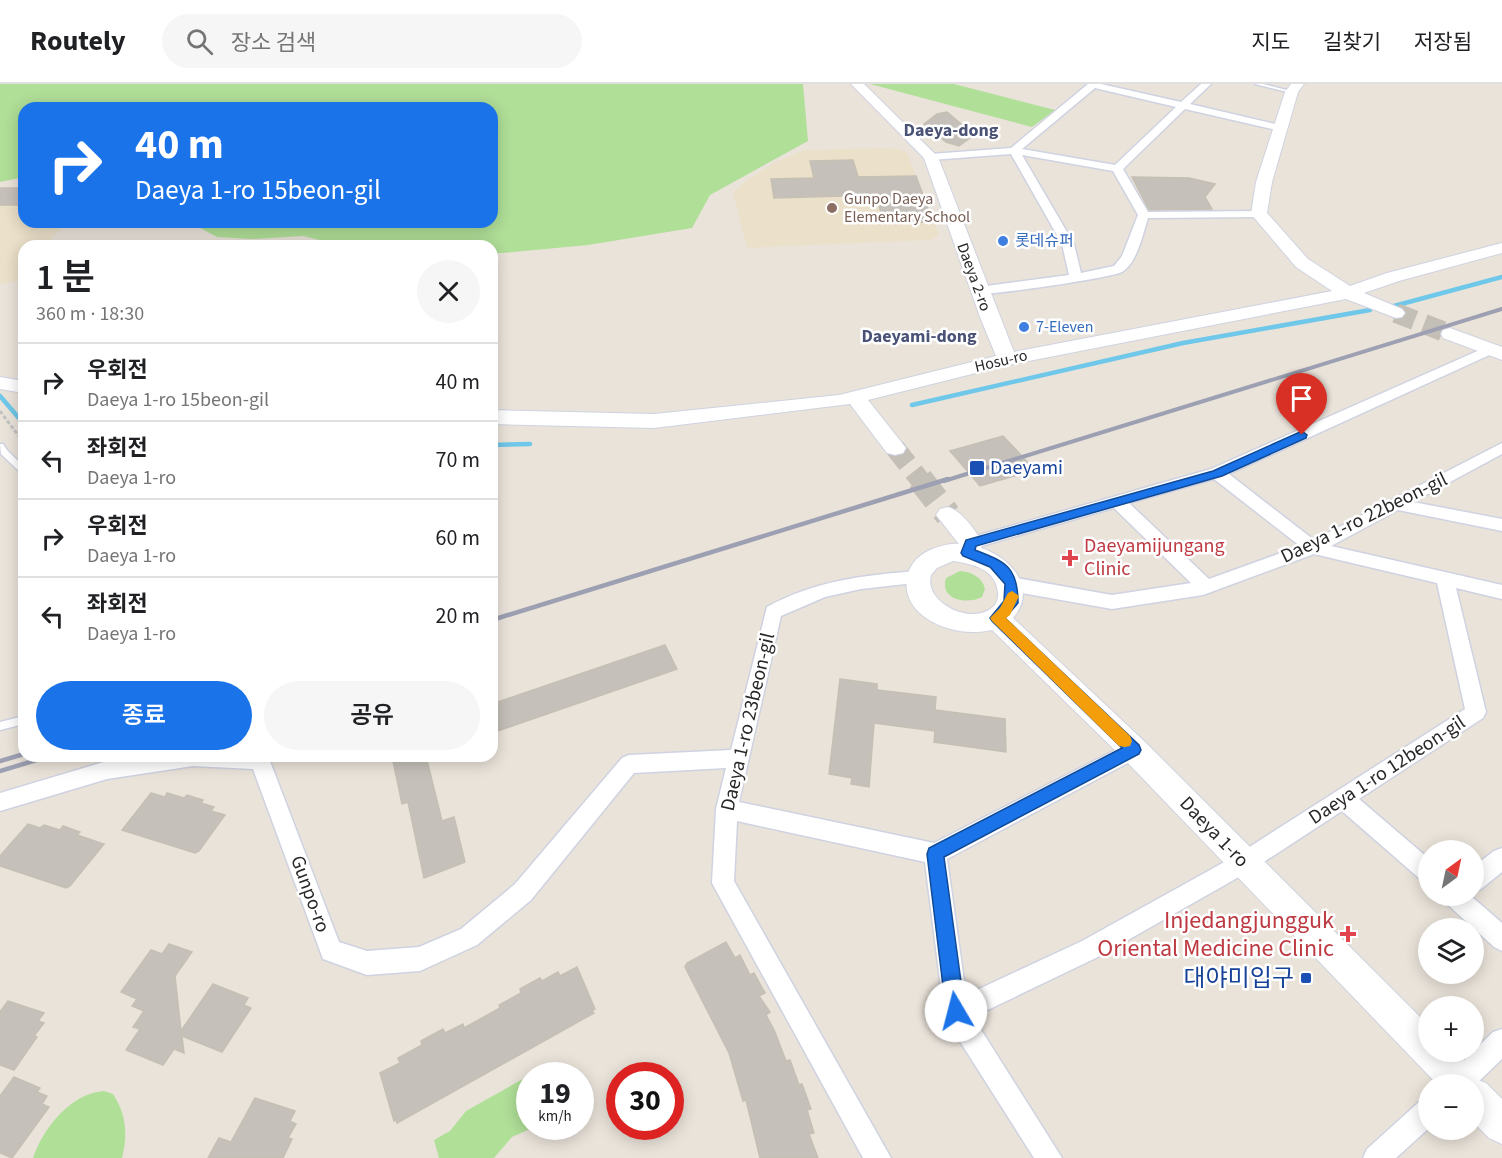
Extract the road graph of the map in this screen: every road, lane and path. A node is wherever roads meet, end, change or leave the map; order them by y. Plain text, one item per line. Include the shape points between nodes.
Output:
1 (857, 84) edge
2 (1206, 84) edge
3 (1257, 84) edge
4 (1094, 85) edge
5 (1295, 88) edge
6 (1183, 106) junction
7 (1281, 128) junction
8 (1014, 151) junction
9 (931, 157) junction
10 (1117, 169) junction
11 (1259, 214) junction
12 (1144, 215) junction
13 (1502, 248) edge
14 (1076, 278) junction
15 (979, 291) junction
16 (1348, 293) junction
17 (1396, 313) tunnel mouth
18 (1450, 334) tunnel mouth
19 (1496, 352) edge
20 (1007, 359) junction
21 (0, 383) edge
22 (18, 386) edge
23 (855, 397) junction
24 (0, 411) edge
25 (498, 417) edge
26 (18, 435) edge
27 (0, 446) edge
28 (895, 448) tunnel mouth
29 (1502, 448) edge
30 (18, 465) edge
31 (1217, 473) junction
32 (1118, 502) junction
33 (1396, 504) junction
34 (948, 514) tunnel mouth
35 (1502, 525) edge
36 (969, 548) junction
37 (1313, 548) junction
38 (917, 577) junction
39 (1445, 580) junction
40 (1011, 584) junction
41 (1206, 587) junction
42 (1502, 592) edge
43 (996, 618) junction
44 (18, 722) edge
45 (0, 726) edge
46 (1134, 750) junction
47 (739, 758) junction
48 (156, 762) edge
49 (261, 762) edge
50 (1344, 799) junction
51 (0, 802) edge
52 (727, 809) junction
53 (935, 854) junction
54 (1502, 858) edge
55 (1245, 862) junction
56 (1418, 863) edge
57 (1484, 872) edge
58 (1466, 906) edge
59 (1502, 939) edge
60 (956, 1011) junction
61 (1418, 1040) edge
62 (1502, 1041) edge
63 (1439, 1062) edge
64 (1451, 1074) edge
65 (1474, 1074) edge
66 (1484, 1107) edge
67 (1418, 1120) edge
68 (1502, 1125) edge
69 (878, 1158) edge
70 (1048, 1158) edge
71 (1376, 1158) edge

1 - 9 street, Daeya 2-ro
2 - 6 street
3 - 5 lane
4 - 6 street
4 - 8 street
5 - 7 street
6 - 7 street
6 - 10 street
7 - 11 street via 1264,182
8 - 9 street
8 - 10 street
8 - 14 street via 1068,244
9 - 15 street, Daeya 2-ro
10 - 12 street
11 - 12 street
11 - 16 street via 1302,263
12 - 14 street via 1128,257 1119,269
13 - 16 street, Hosu-ro
14 - 15 street
15 - 20 street, Daeya 2-ro
16 - 17 street
16 - 20 street, Hosu-ro
18 - 19 street
19 - 31 street
20 - 23 street, Hosu-ro
21 - 22 street
23 - 25 street, Hosu-ro via 654,421
23 - 28 street
24 - 26 path
27 - 30 lane
29 - 33 street, Daeya 1-ro 22beon-gil
31 - 32 street
31 - 37 street
32 - 36 street
32 - 41 street
33 - 35 street
33 - 37 street, Daeya 1-ro 22beon-gil
34 - 36 street
36 - 38 street via 929,560
36 - 40 street via 995,563
37 - 39 street
37 - 41 street, Daeya 1-ro 22beon-gil
38 - 43 street via 922,598 941,616 980,623
38 - 47 street, Daeya 1-ro 23beon-gil via 854,582 791,601 773,612
39 - 42 street
39 - 50 street, Daeya 1-ro 12beon-gil via 1476,712
40 - 41 street, Daeya 1-ro 22beon-gil via 1112,602
40 - 43 street via 1011,603
43 - 46 street, Daeya 1-ro
44 - 45 lane
46 - 53 street
46 - 55 street, Daeya 1-ro
47 - 49 street, Gunpo-ro via 629,764 523,892 469,937 420,959 367,963 331,951
47 - 52 street, Daeya 1-ro 23beon-gil
48 - 51 street, Gunpo-ro via 107,770
50 - 55 street, Daeya 1-ro 12beon-gil
50 - 56 street
52 - 53 street
52 - 69 street, Daeya 1-ro 23beon-gil via 723,883
53 - 60 street
54 - 57 street
55 - 60 street, Daeya 1-ro 12beon-gil via 1090,948
55 - 61 street, Daeya 1-ro
58 - 59 street
60 - 70 street
62 - 65 street
63 - 64 street, Daeya 1-ro
66 - 68 street, Daeya 1-ro
67 - 71 street

